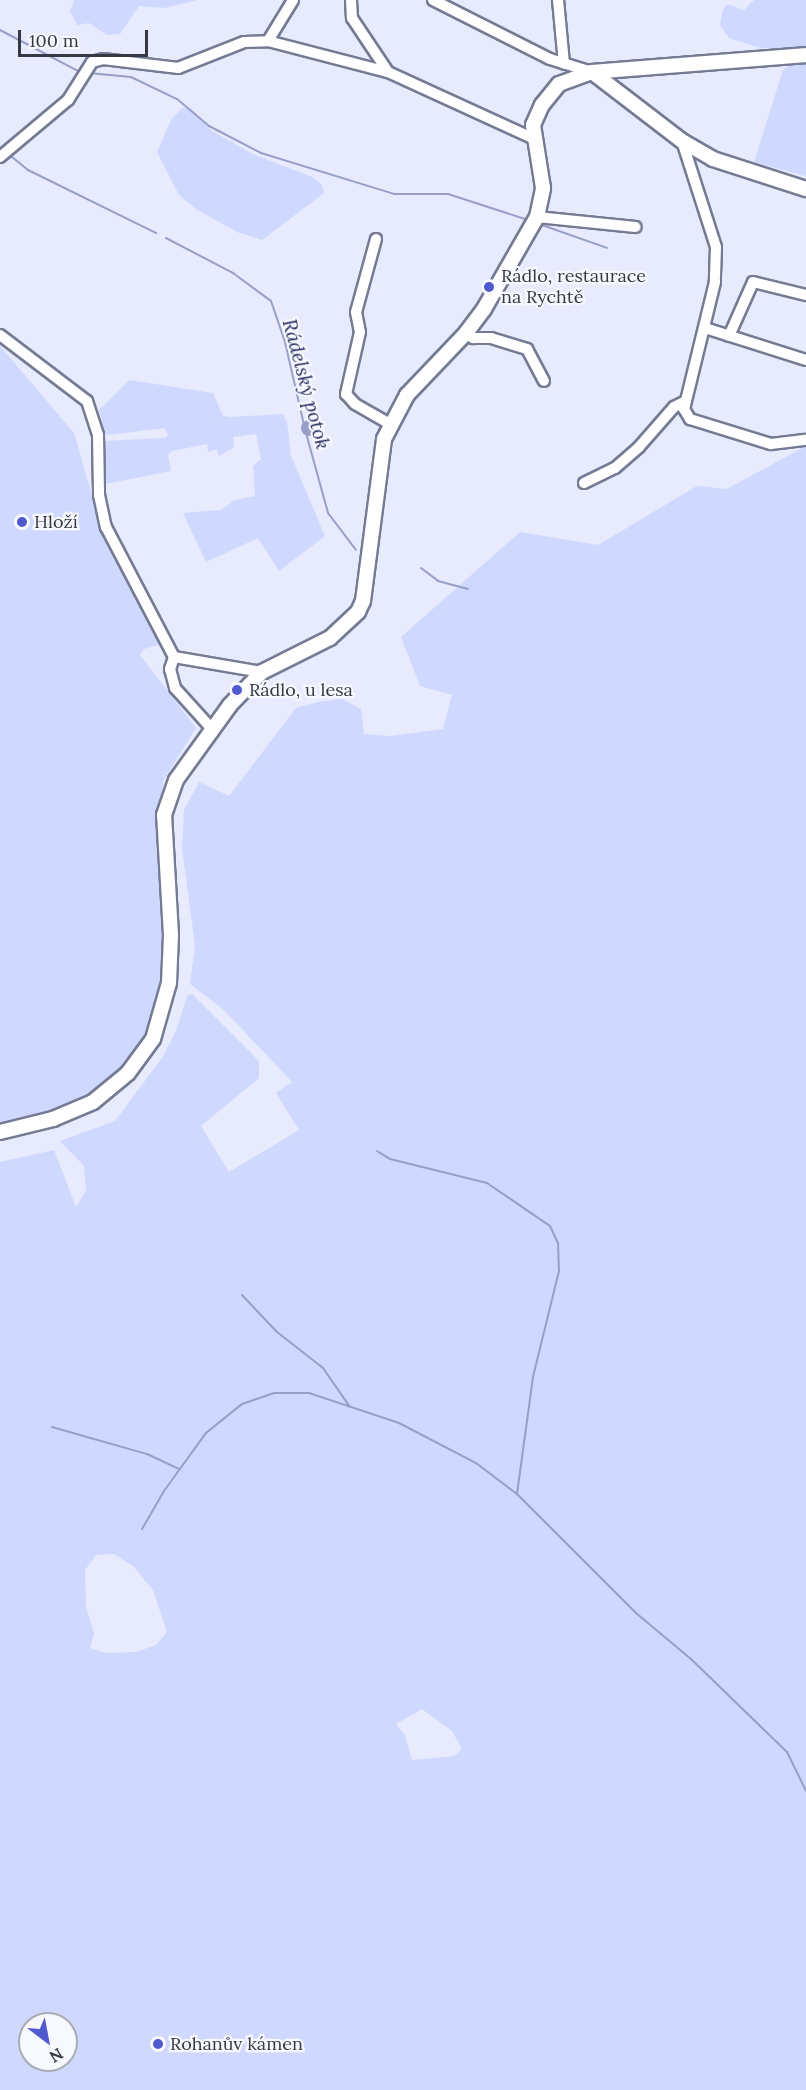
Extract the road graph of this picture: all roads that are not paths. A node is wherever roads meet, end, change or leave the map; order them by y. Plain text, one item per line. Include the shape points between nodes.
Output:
1 (293, 0) edge
2 (351, 0) edge
3 (433, 0) edge
4 (558, 0) edge
5 (268, 41) junction
6 (806, 55) edge
7 (564, 64) junction
8 (388, 72) junction
9 (591, 72) junction
10 (532, 138) junction
11 (682, 141) junction
12 (0, 157) edge
13 (806, 189) edge
14 (537, 217) junction
15 (635, 226) dead end
16 (376, 239) dead end
17 (806, 296) edge
18 (705, 328) junction
19 (466, 333) junction
20 (0, 335) edge
21 (729, 336) junction
22 (806, 360) edge
23 (544, 381) dead end
24 (686, 402) junction
25 (390, 424) junction
26 (806, 440) edge
27 (584, 483) dead end
28 (174, 657) junction
29 (262, 672) junction
30 (212, 729) junction
31 (0, 1132) edge

1 - 5 street
2 - 8 street via 352,18
3 - 7 street
4 - 7 street
5 - 8 street
5 - 12 street via 244,42 177,68 104,59 92,62 68,100
6 - 9 street
7 - 9 street
8 - 10 street
9 - 10 street via 559,84 542,105
9 - 11 street
10 - 14 street via 543,188
11 - 13 street via 713,159
11 - 18 street via 716,247 716,282
14 - 15 street
14 - 19 street
16 - 25 street via 356,312 360,332 346,394 355,404
17 - 21 street via 753,282
18 - 21 street
18 - 24 street
19 - 23 street via 472,338 491,338 527,349
19 - 25 street via 407,395
20 - 28 street via 87,400 98,435 99,495 106,527
21 - 22 street
24 - 26 street via 684,409 690,419 771,444
24 - 27 street via 674,407 615,468
25 - 29 street via 379,471 363,601 358,612 330,638
28 - 29 street
28 - 30 street via 170,669 174,688
29 - 30 street
30 - 31 street via 176,780 164,815 171,945 166,1002 153,1039 128,1073 93,1102 53,1119

